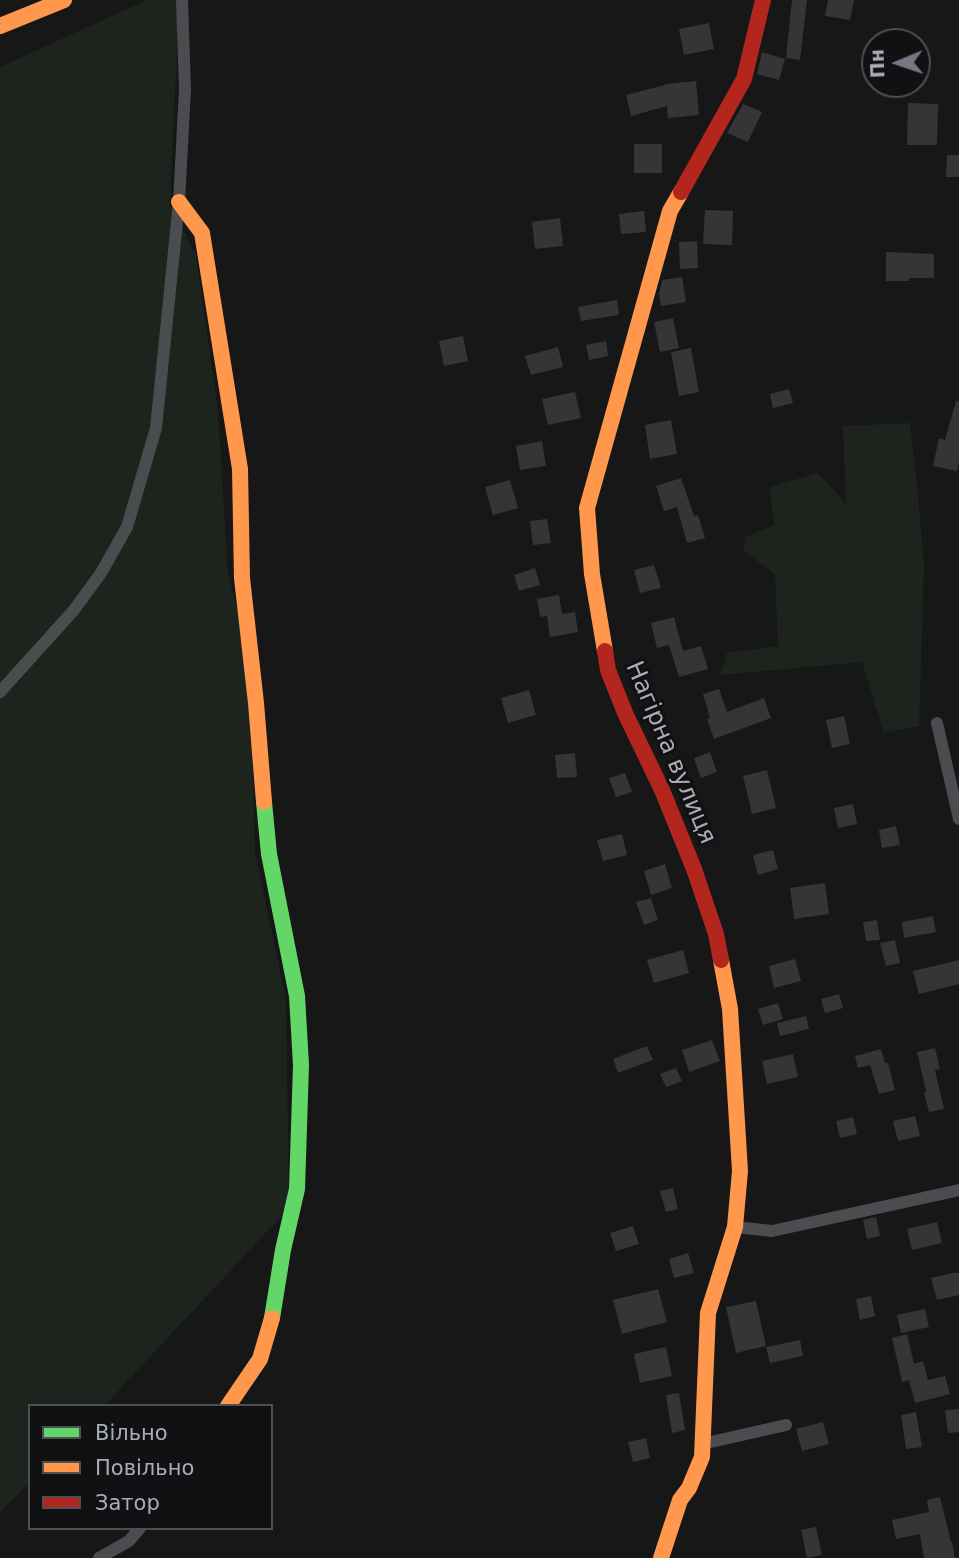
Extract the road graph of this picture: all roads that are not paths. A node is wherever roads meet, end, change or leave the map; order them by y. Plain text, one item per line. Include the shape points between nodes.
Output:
1 (64, 0) edge
2 (182, 0) edge
3 (763, 0) edge
4 (0, 26) edge
5 (178, 202) junction
6 (0, 692) edge
7 (937, 723) dead end
8 (959, 819) edge
9 (959, 1190) edge
10 (735, 1227) junction
11 (229, 1404) edge
12 (786, 1425) dead end
13 (702, 1444) junction
14 (138, 1530) edge
15 (99, 1558) edge
16 (661, 1558) edge

1 - 4 main road
2 - 5 street via 185,89
3 - 10 main road, Нагірна вулиця via 744,79 670,211 587,508 592,574 608,670 690,858 716,934 730,1009 740,1171
5 - 6 street via 156,428 127,527 74,610
5 - 11 main road via 202,233 240,469 243,578 269,854 297,996 301,1065 297,1189 272,1316 260,1359
7 - 8 street
9 - 10 street via 772,1231
10 - 13 main road, Нагірна вулиця via 708,1313
12 - 13 street
13 - 16 main road, Нагірна вулиця via 702,1457 680,1500
14 - 15 street via 129,1541

